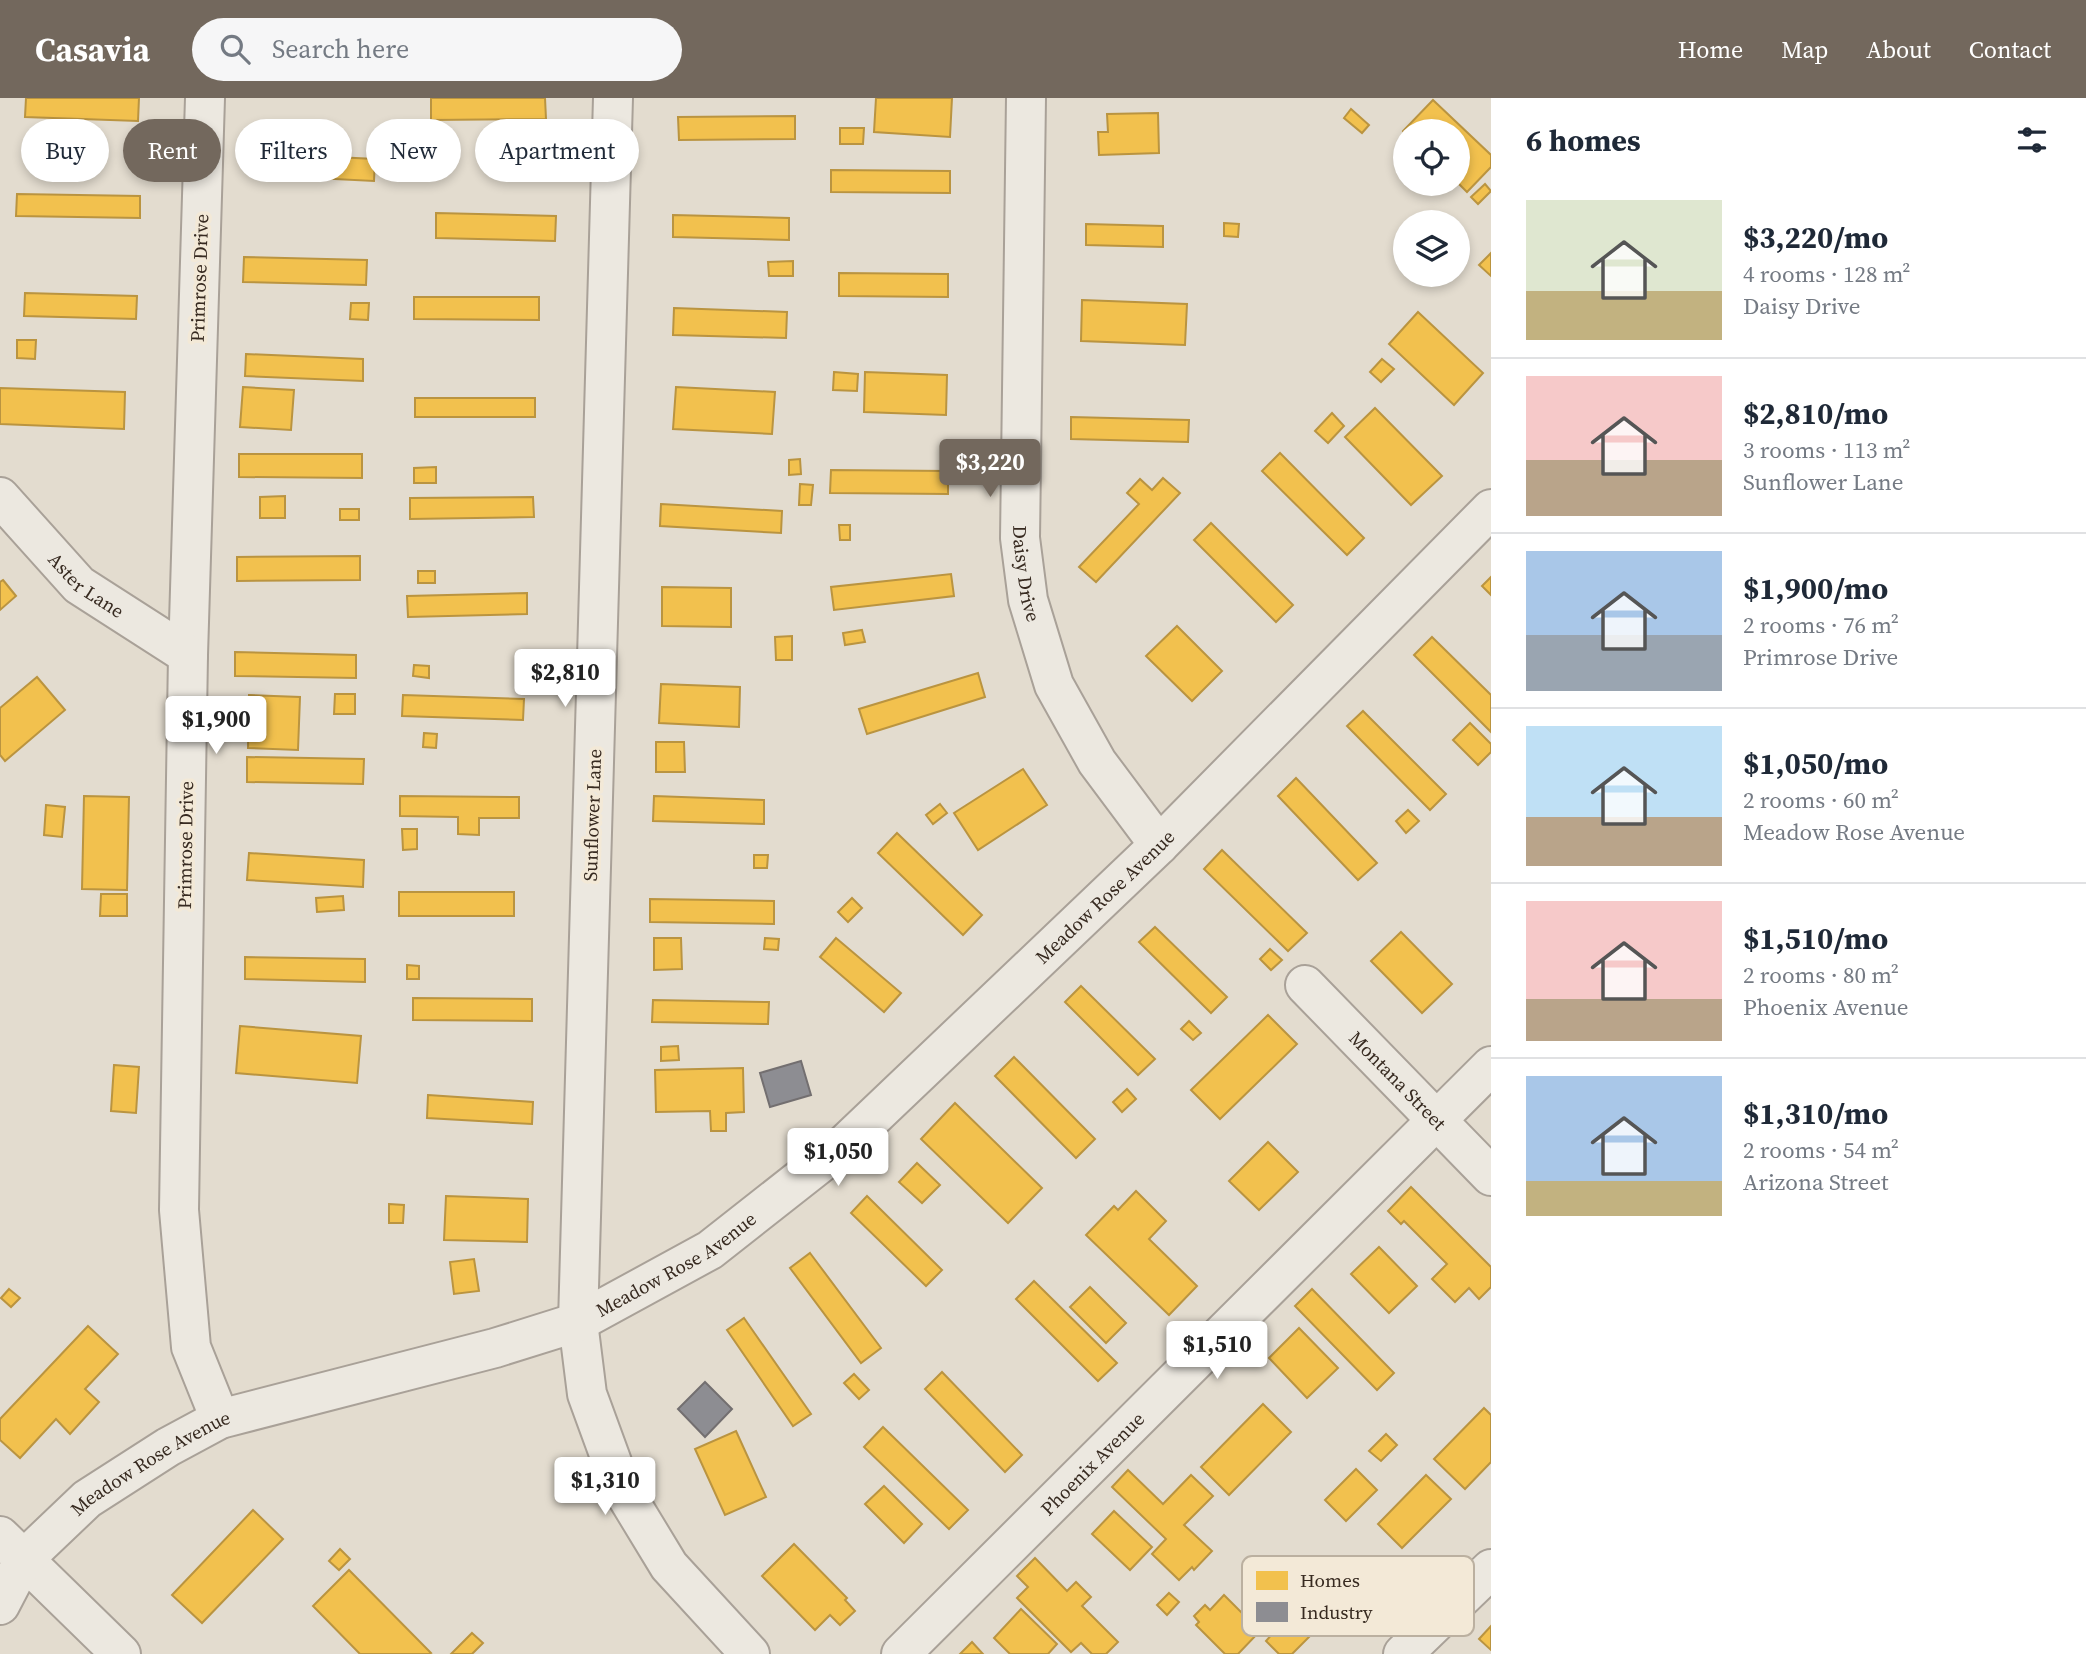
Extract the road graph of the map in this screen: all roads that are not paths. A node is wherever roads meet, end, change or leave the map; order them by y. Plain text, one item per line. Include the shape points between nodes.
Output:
1 (205, 98) edge
2 (612, 98) edge
3 (1026, 98) edge
4 (0, 497) edge
5 (1491, 509) edge
6 (188, 655) junction
7 (1159, 845) junction
8 (1305, 985) dead end
9 (1491, 1066) edge
10 (1437, 1119) junction
11 (1491, 1176) edge
12 (578, 1322) junction
13 (220, 1419) junction
14 (12, 1548) edge
15 (1491, 1569) edge
16 (1474, 1585) edge
17 (0, 1605) edge
18 (1422, 1636) edge
19 (121, 1654) edge
20 (750, 1654) edge
21 (901, 1654) edge
22 (1403, 1654) edge

1 - 6 street, Primrose Drive
2 - 12 street, Sunflower Lane
3 - 7 street, Daisy Drive via 1020,538 1028,600 1054,685 1097,762
4 - 6 street, Aster Lane via 79,585
5 - 7 street, Meadow Rose Avenue
6 - 13 street, Primrose Drive via 179,1210 191,1347
7 - 12 street, Meadow Rose Avenue via 846,1143 710,1250
8 - 10 street, Montana Street
9 - 10 street, Phoenix Avenue
10 - 11 street, Montana Street
10 - 21 street, Phoenix Avenue
12 - 13 street, Meadow Rose Avenue
12 - 20 street, Sunflower Lane via 587,1394 621,1487 669,1566
13 - 14 street, Meadow Rose Avenue via 168,1447
14 - 17 street, Meadow Rose Avenue
14 - 19 street
15 - 16 street
18 - 22 street

